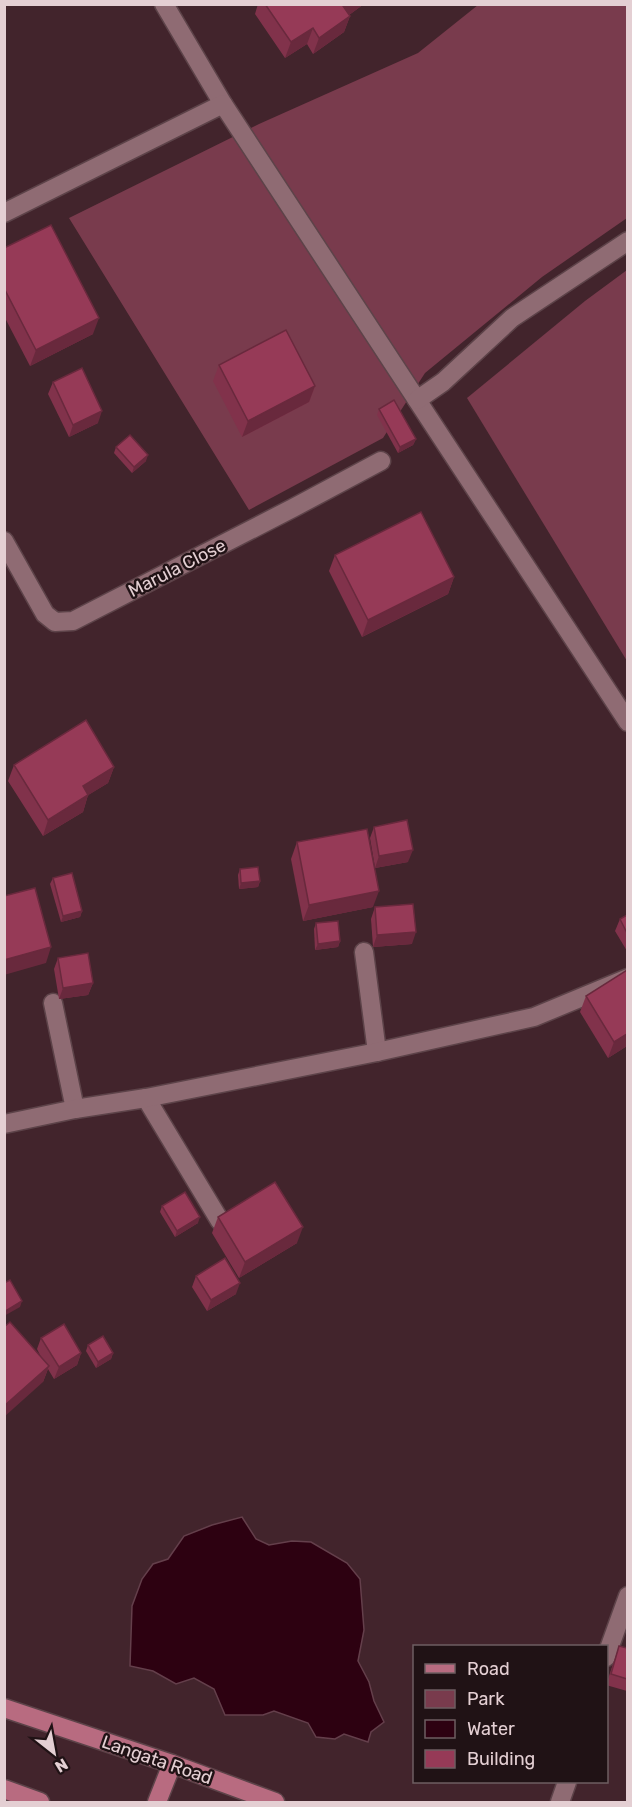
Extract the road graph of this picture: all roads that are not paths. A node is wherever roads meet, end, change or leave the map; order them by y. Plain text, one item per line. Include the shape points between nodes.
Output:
1 (164, 4) edge
2 (223, 104) junction
3 (4, 213) edge
4 (627, 241) edge
5 (417, 400) junction
6 (381, 461) dead end
7 (4, 541) edge
8 (627, 722) edge
9 (364, 952) dead end
10 (627, 978) edge
11 (53, 1003) dead end
12 (377, 1052) junction
13 (146, 1098) junction
14 (75, 1109) junction
15 (4, 1124) edge
16 (220, 1221) edge
17 (627, 1596) edge
18 (608, 1651) edge
19 (4, 1708) edge
20 (172, 1764) junction
21 (567, 1783) edge
22 (4, 1789) edge
23 (40, 1803) edge
24 (157, 1803) edge
25 (275, 1803) edge
26 (560, 1803) edge

1 - 2 street
2 - 3 street
2 - 5 street
4 - 5 street via 512,318 443,382
5 - 8 street
6 - 7 street, Marula Close via 73,621 55,622 45,614
9 - 12 street
10 - 12 street via 534,1017
11 - 14 street
12 - 13 street
13 - 14 street
13 - 16 street
14 - 15 street
17 - 18 street
19 - 20 main road, Langata Road
20 - 24 main road
20 - 25 main road, Langata Road
21 - 26 street
22 - 23 main road

